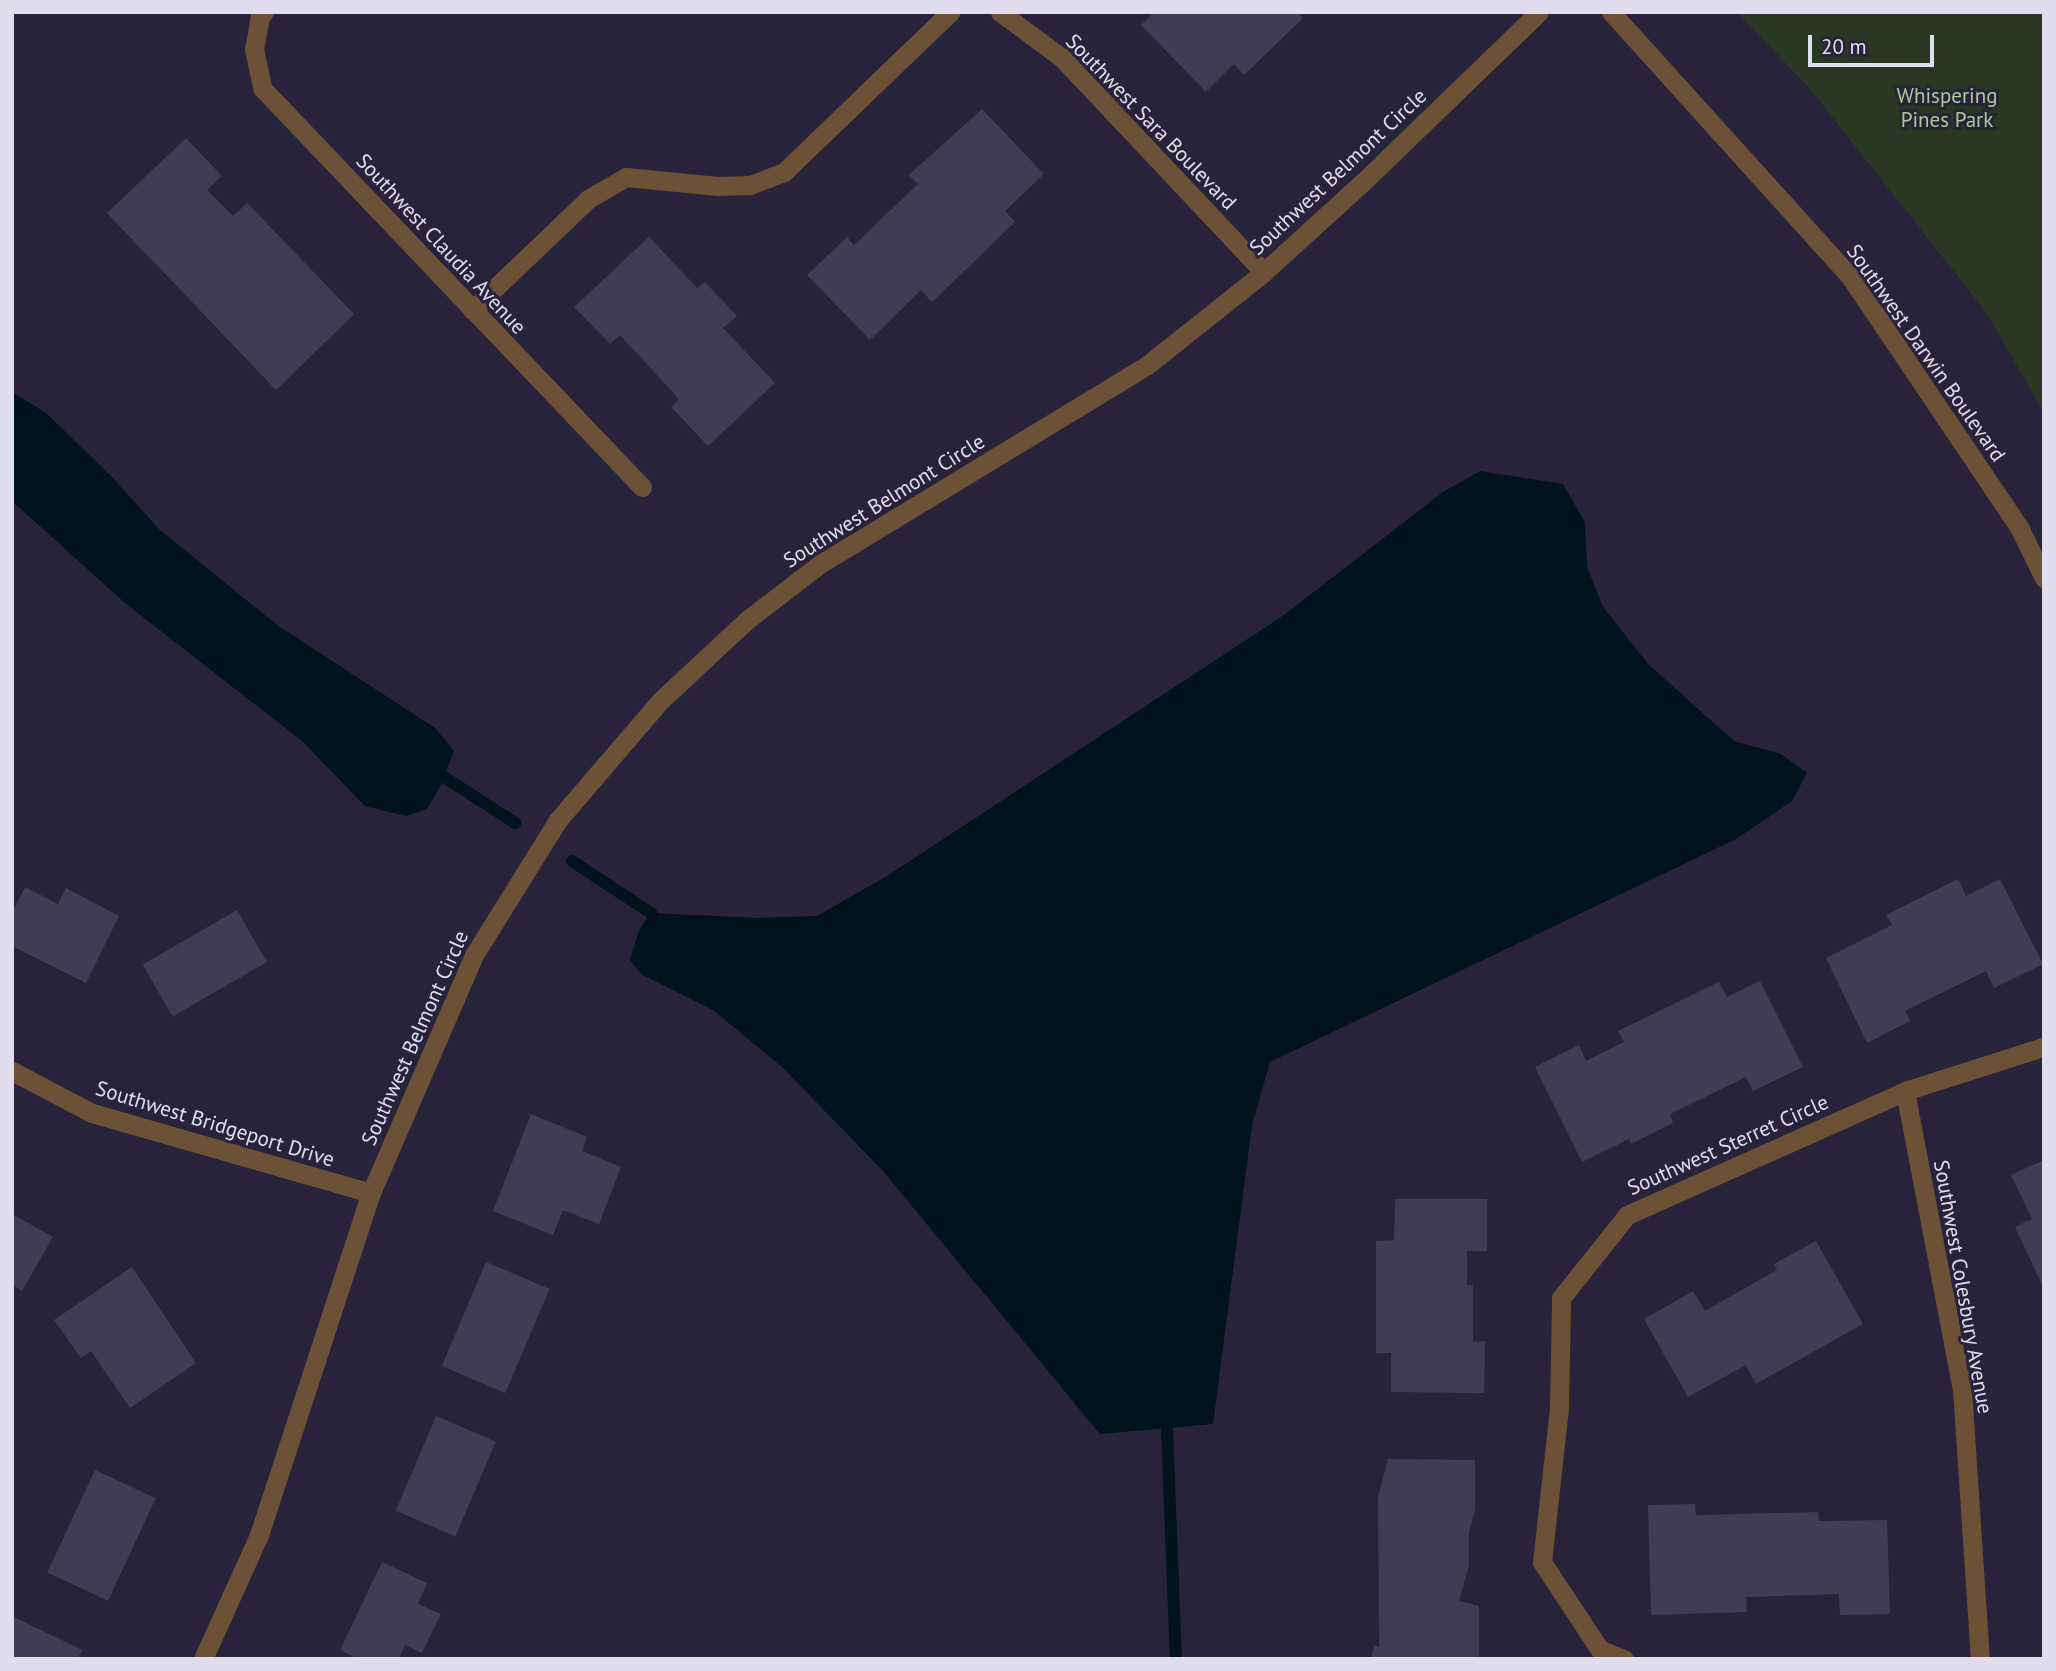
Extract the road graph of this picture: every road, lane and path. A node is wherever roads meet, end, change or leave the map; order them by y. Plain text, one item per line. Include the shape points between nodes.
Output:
1 (264, 12) edge
2 (950, 12) edge
3 (1539, 12) edge
4 (1611, 12) edge
5 (1011, 16) edge
6 (1264, 272) junction
7 (472, 310) junction
8 (642, 487) dead end
9 (2044, 578) edge
10 (2043, 1046) edge
11 (12, 1071) edge
12 (1905, 1091) junction
13 (371, 1193) junction
14 (203, 1659) edge
15 (1624, 1659) edge
16 (1980, 1659) edge

1 - 7 street, Southwest Claudia Avenue via 254,49 262,88
2 - 7 street via 784,172 750,185 729,186 626,177 588,199
3 - 6 street, Southwest Belmont Circle
4 - 9 street, Southwest Darwin Boulevard via 1851,278 2020,529
5 - 6 street, Southwest Sara Boulevard via 1062,58
6 - 13 street, Southwest Belmont Circle via 1146,366 820,564 747,620 659,702 558,820 474,955
7 - 8 street, Southwest Claudia Avenue
10 - 12 street, Southwest Sterret Circle
11 - 13 street, Southwest Bridgeport Drive via 92,1113
12 - 15 street, Southwest Sterret Circle via 1627,1215 1560,1298 1559,1407 1542,1562 1600,1650
12 - 16 street, Southwest Colesbury Avenue via 1962,1389
13 - 14 street, Southwest Belmont Circle via 258,1535

